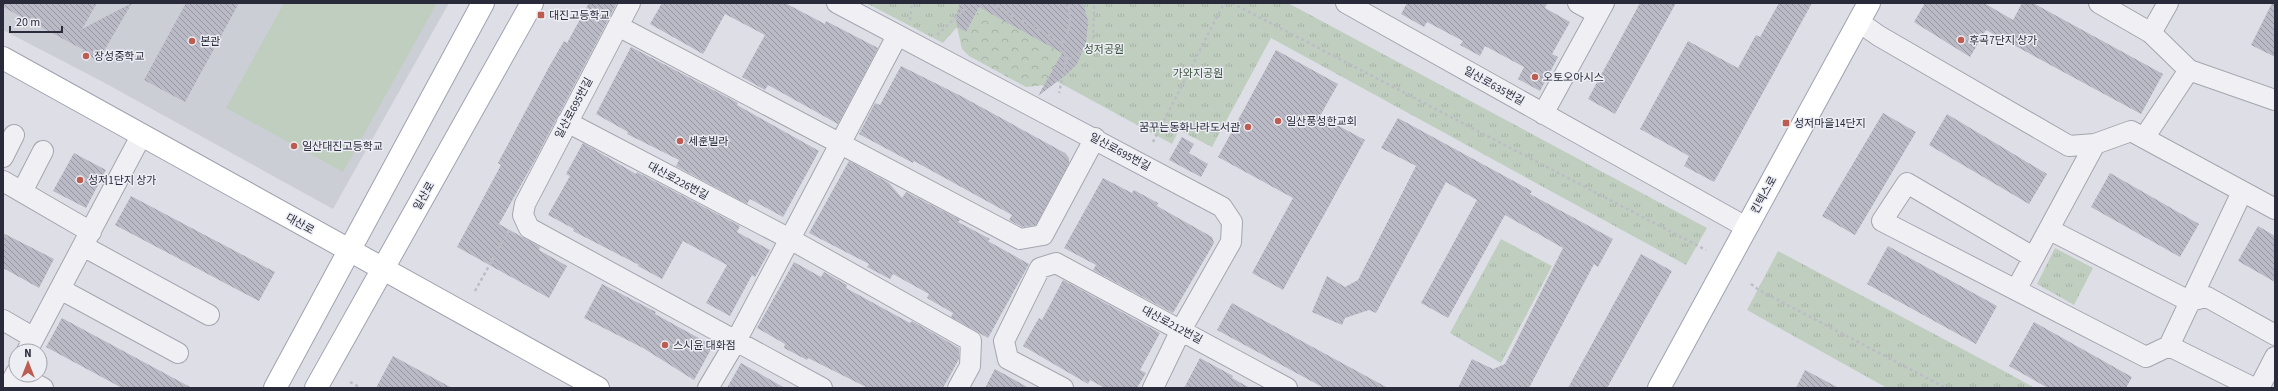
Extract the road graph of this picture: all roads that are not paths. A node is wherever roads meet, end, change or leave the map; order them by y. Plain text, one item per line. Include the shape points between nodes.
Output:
1 (483, 3) edge
2 (532, 3) edge
3 (630, 3) edge
4 (837, 3) edge
5 (1346, 3) edge
6 (1578, 3) edge
7 (1869, 3) edge
8 (2099, 3) edge
9 (2168, 3) edge
10 (1601, 8) edge
11 (1859, 22) junction
12 (618, 26) junction
13 (2151, 33) junction
14 (897, 36) junction
15 (3, 58) edge
16 (2189, 70) junction
17 (2275, 100) edge
18 (1543, 114) junction
19 (567, 122) junction
20 (14, 135) dead end
21 (141, 136) junction
22 (1095, 138) junction
23 (2144, 138) junction
24 (840, 143) junction
25 (2095, 144) junction
26 (43, 151) dead end
27 (3, 157) edge
28 (3, 181) edge
29 (22, 192) junction
30 (2242, 192) junction
31 (2275, 209) edge
32 (1746, 227) junction
33 (2050, 230) junction
34 (87, 239) junction
35 (790, 239) junction
36 (349, 251) junction
37 (2033, 257) junction
38 (382, 269) junction
39 (60, 289) junction
40 (2016, 290) junction
41 (2189, 301) junction
42 (209, 315) dead end
43 (3, 320) edge
44 (1182, 330) junction
45 (2275, 335) edge
46 (736, 341) junction
47 (30, 343) edge
48 (32, 343) edge
49 (2169, 346) junction
50 (178, 353) dead end
51 (2275, 357) edge
52 (1260, 382) edge
53 (34, 383) edge
54 (43, 388) edge
55 (275, 388) edge
56 (316, 388) edge
57 (598, 388) edge
58 (708, 388) edge
59 (822, 388) edge
60 (958, 388) edge
61 (1063, 388) edge
62 (1153, 388) edge
63 (1287, 388) edge
64 (1659, 388) edge
65 (2254, 388) edge
66 (2259, 388) edge

1 - 36 main road
2 - 38 main road, 일산로
3 - 12 street, 일산로695번길
4 - 14 street, 일산로695번길
5 - 18 street, 일산로635번길
6 - 10 street
7 - 11 main road, 킨텍스로
8 - 13 street
9 - 13 street
10 - 18 street
11 - 25 street via 2068,146
11 - 32 main road, 킨텍스로
12 - 19 street, 일산로695번길
12 - 24 street
13 - 16 street
14 - 22 street, 일산로695번길
14 - 24 street
15 - 21 main road, 대산로
16 - 17 street
16 - 23 street
18 - 32 street, 일산로635번길
19 - 35 street, 대산로226번길
19 - 46 street, 일산로695번길 via 525,204 523,216 529,228
20 - 27 street
21 - 34 street
21 - 36 main road, 대산로
22 - 24 street via 1043,235 1020,239
22 - 44 street, 일산로695번길 via 1222,207 1232,222 1231,242
23 - 25 street via 2131,132
23 - 30 street
24 - 35 street
25 - 33 street
26 - 29 street
28 - 29 street
29 - 34 street
30 - 31 street
30 - 41 street
32 - 64 main road, 킨텍스로
33 - 37 street
33 - 41 street
34 - 39 street
34 - 42 street
35 - 46 street
35 - 60 street, 대산로226번길 via 971,341 970,366
36 - 38 main road, 대산로
36 - 55 main road
37 - 40 street
37 - 40 street via 1907,183 1882,221
38 - 56 main road, 일산로
38 - 57 main road, 대산로
39 - 48 street
39 - 50 street
40 - 49 street via 2146,357
41 - 45 street via 2207,297
41 - 49 street
43 - 47 street
44 - 52 street, 대산로212번길
44 - 61 street, 대산로212번길 via 1056,263 1040,268 1004,341 1008,358
44 - 62 street, 일산로695번길
46 - 58 street
46 - 59 street
49 - 65 street
51 - 66 street
52 - 63 street, 대산로212번길
53 - 54 street

